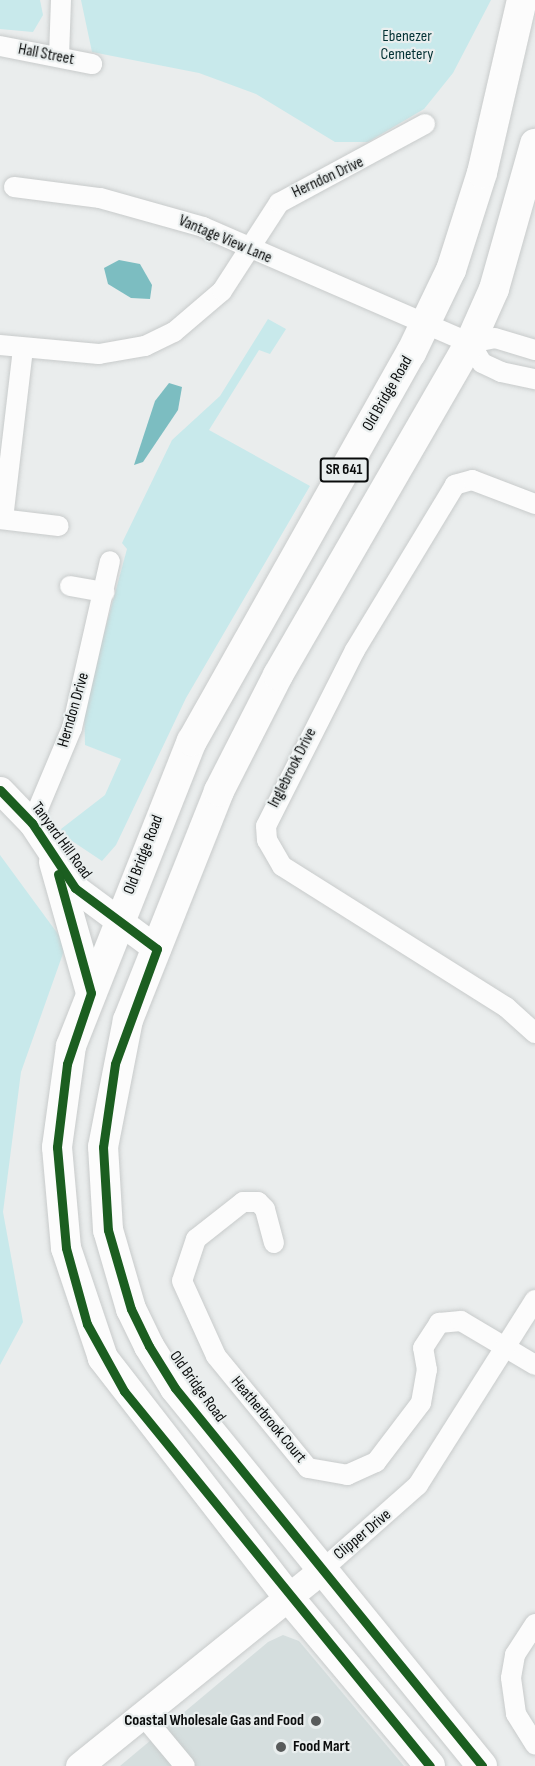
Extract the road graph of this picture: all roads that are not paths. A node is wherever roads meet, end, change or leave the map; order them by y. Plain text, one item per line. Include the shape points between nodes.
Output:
1 (61, 0) edge
2 (522, 0) edge
3 (0, 46) edge
4 (59, 57) junction
5 (92, 64) dead end
6 (425, 124) dead end
7 (535, 144) edge
8 (14, 188) dead end
9 (249, 250) junction
10 (427, 324) junction
11 (470, 343) junction
12 (0, 345) edge
13 (22, 348) junction
14 (535, 351) edge
15 (535, 380) edge
16 (535, 504) edge
17 (1, 519) edge
18 (59, 526) dead end
19 (110, 561) dead end
20 (70, 586) dead end
21 (104, 592) junction
22 (0, 790) edge
23 (32, 823) junction
24 (54, 862) junction
25 (118, 922) junction
26 (157, 949) junction
27 (91, 993) junction
28 (535, 1033) edge
29 (274, 1243) dead end
30 (535, 1299) edge
31 (502, 1343) junction
32 (535, 1365) edge
33 (322, 1570) junction
34 (290, 1598) junction
35 (535, 1624) edge
36 (145, 1718) junction
37 (535, 1744) edge
38 (79, 1766) edge
39 (185, 1766) edge
40 (430, 1766) edge
41 (482, 1766) edge

1 - 4 street
2 - 10 main road, Old Bridge Road / SR 641 via 473,206
3 - 4 street, Hall Street
4 - 5 street, Hall Street
6 - 9 street, Herndon Drive via 279,203
7 - 11 main road, Old Bridge Road / SR 641 via 494,289
8 - 9 street, Vantage View Lane via 135,206 204,227
9 - 10 street, Vantage View Lane
9 - 13 street, Herndon Drive via 210,305 145,346 99,354
10 - 11 street, Vantage View Lane
10 - 25 main road, Old Bridge Road / SR 641 via 220,685 167,798
11 - 14 street via 495,338
11 - 15 street via 482,363
11 - 26 main road, Old Bridge Road / SR 641 via 250,725
12 - 13 street, Herndon Drive
13 - 17 street
16 - 28 street, Inglebrook Drive via 471,480 455,485 355,650 266,826 267,840 282,866 506,1007
17 - 18 street
19 - 21 street, Herndon Drive
20 - 21 street
21 - 23 street, Herndon Drive via 72,728
22 - 23 street, Tanyard Hill Road
23 - 24 street, Tanyard Hill Road
24 - 25 street, Tanyard Hill Road via 75,888
24 - 27 main road
25 - 26 street, Tanyard Hill Road
25 - 27 main road, Old Bridge Road / SR 641
26 - 33 main road, Old Bridge Road / SR 641 via 128,1020 105,1113 104,1189 118,1270 149,1346 175,1388
27 - 34 main road, Old Bridge Road / SR 641 via 67,1064 57,1147 60,1204 75,1289 103,1358 124,1391
29 - 31 street, Heatherbrook Court via 264,1209 258,1202 243,1202 196,1239 182,1281 216,1356 296,1457 323,1475 346,1475 376,1462 414,1415 426,1387 423,1348 432,1328 461,1322
30 - 31 street, Clipper Drive
31 - 32 street
31 - 33 street, Clipper Drive via 441,1455 418,1485
33 - 34 street, Clipper Drive
33 - 41 main road, Old Bridge Road / SR 641
34 - 36 street, Clipper Drive
34 - 40 main road, Old Bridge Road / SR 641
35 - 37 street via 515,1654 511,1678 516,1714
36 - 38 street, Clipper Drive
36 - 39 street

